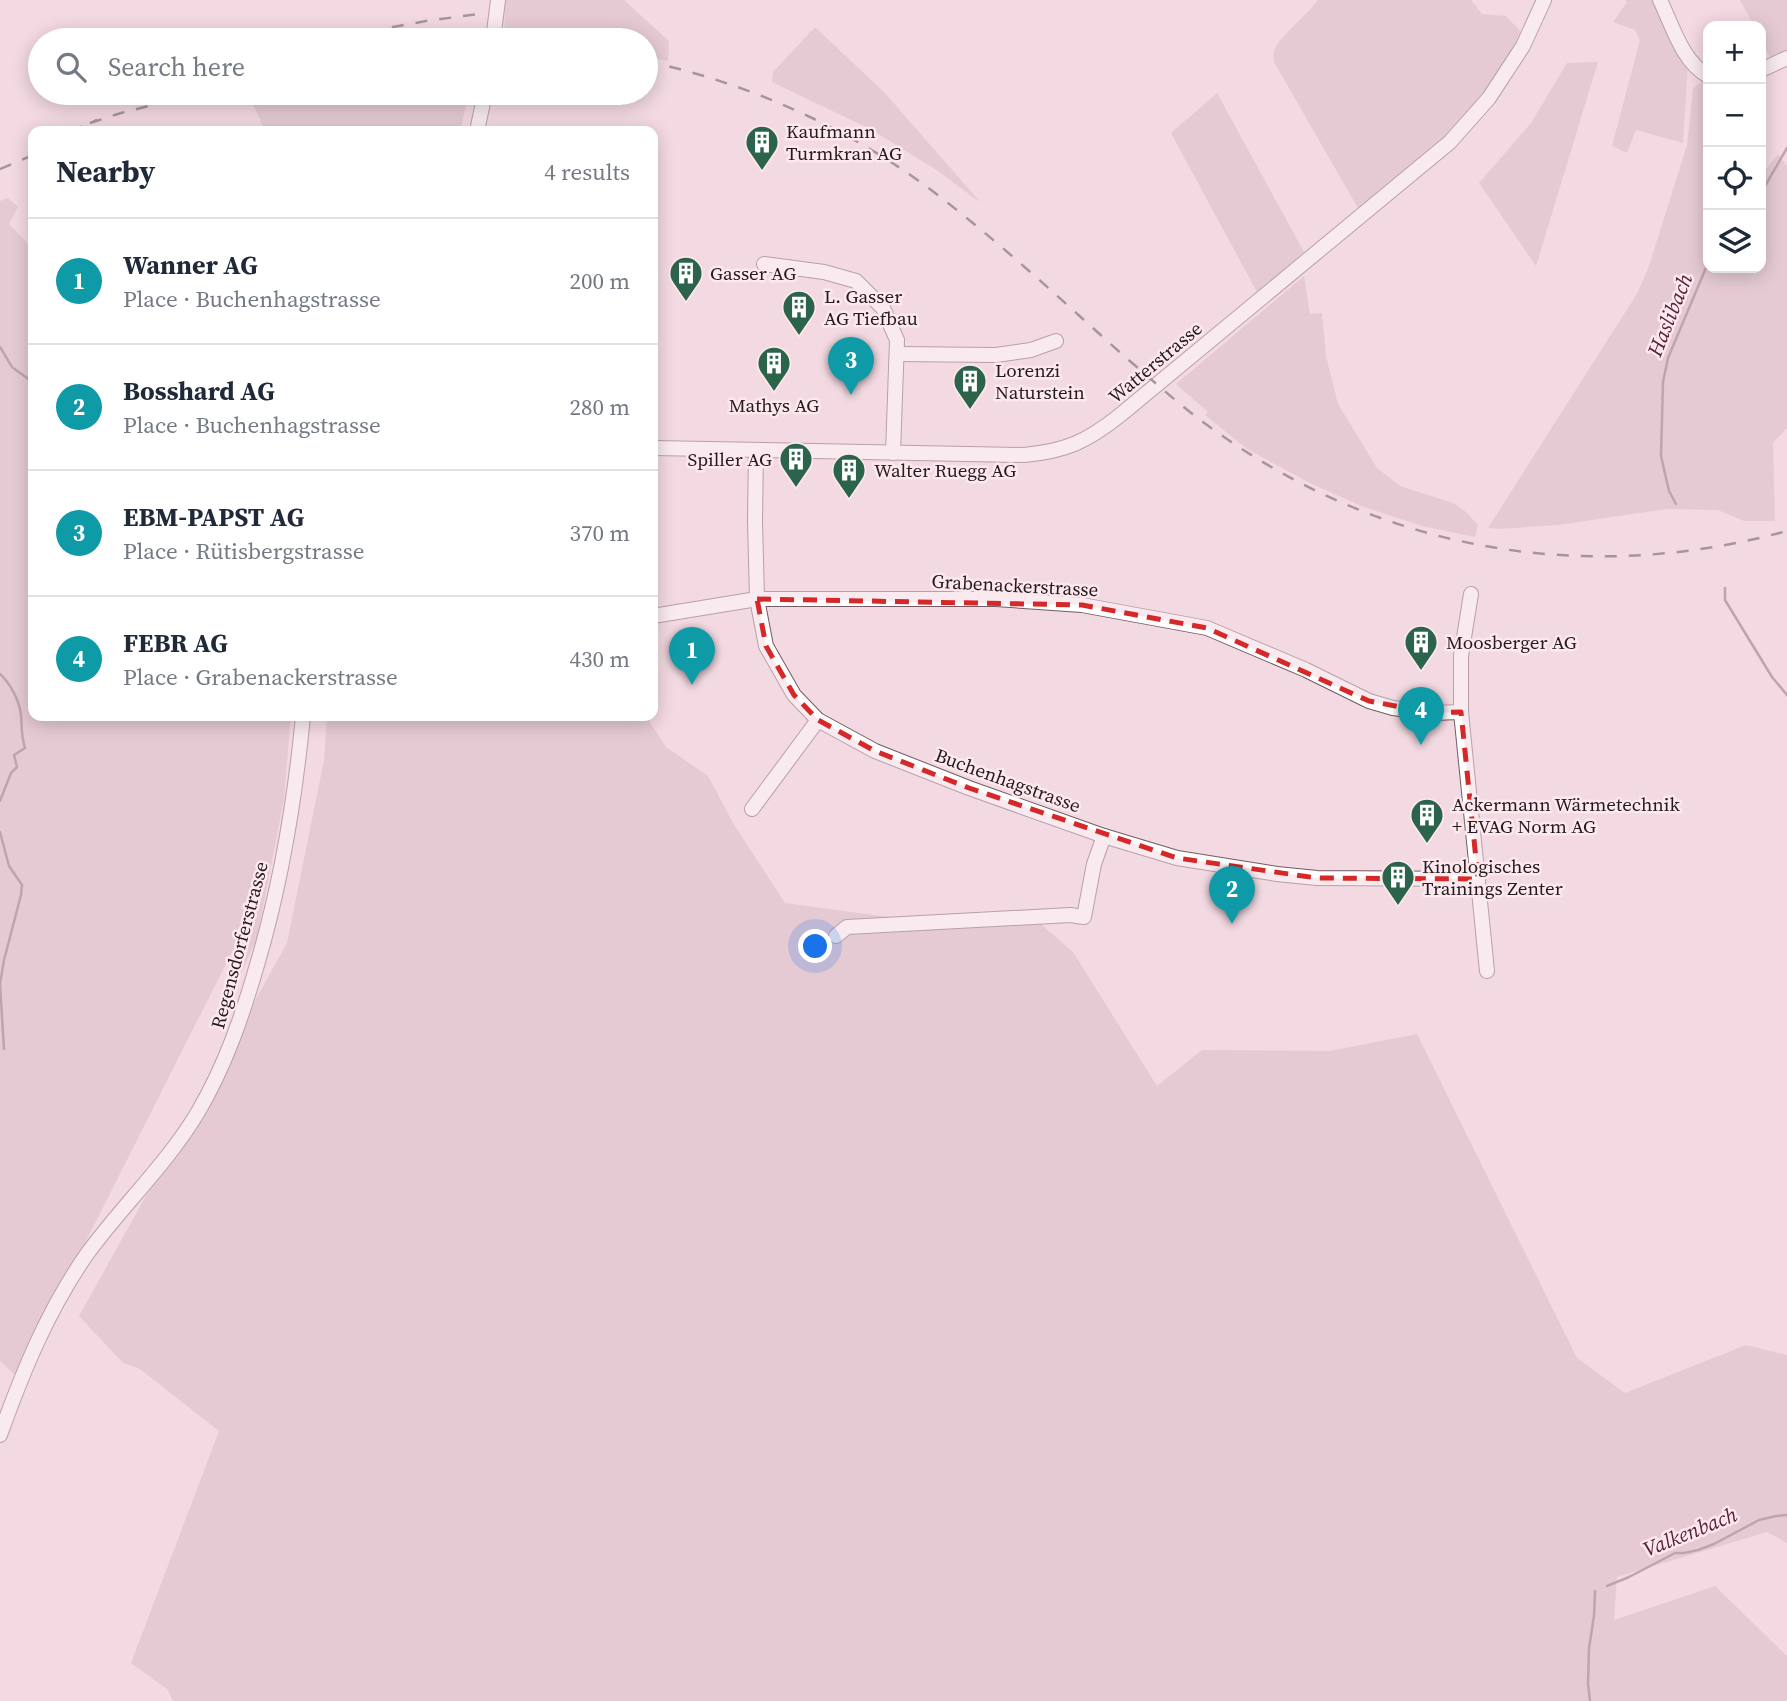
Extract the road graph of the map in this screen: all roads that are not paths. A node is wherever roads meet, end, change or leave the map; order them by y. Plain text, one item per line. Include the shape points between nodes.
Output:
1 (1544, 0) edge
2 (1660, 0) edge
3 (498, 7) edge
4 (495, 28) edge
5 (1787, 58) edge
6 (1766, 68) edge
7 (1703, 73) edge
8 (482, 105) edge
9 (478, 126) edge
10 (764, 264) dead end
11 (1056, 341) dead end
12 (897, 354) junction
13 (658, 448) edge
14 (756, 450) junction
15 (893, 453) junction
16 (1471, 594) dead end
17 (757, 598) junction
18 (658, 615) edge
19 (1461, 712) junction
20 (818, 720) junction
21 (302, 721) edge
22 (751, 809) dead end
23 (1104, 836) junction
24 (1478, 879) junction
25 (836, 936) dead end
26 (1487, 971) dead end
27 (0, 1435) edge

1 - 15 street, Watterstrasse via 1523,46 1489,98 1450,142 1103,429 1074,445 1044,453
2 - 7 street via 1688,59
3 - 4 street
5 - 6 street
8 - 9 street
10 - 12 street via 856,281 883,308 897,340
11 - 12 street via 996,355
12 - 15 street
13 - 14 street, Watterstrasse
14 - 15 street, Watterstrasse
14 - 17 street, Buchenhagstrasse
16 - 19 street via 1461,656
17 - 18 street, Grabenackerstrasse
17 - 19 street, Grabenackerstrasse via 996,599 1082,605 1207,628 1393,708
17 - 20 street, Buchenhagstrasse via 766,646 794,695
19 - 24 street
20 - 22 street
20 - 23 street, Buchenhagstrasse via 875,751
21 - 27 street, Regensdorferstrasse via 278,883 223,1065 196,1114 88,1253 49,1316
23 - 24 street, Buchenhagstrasse via 1177,858 1277,874
23 - 25 street via 1084,917 847,927
24 - 26 street

